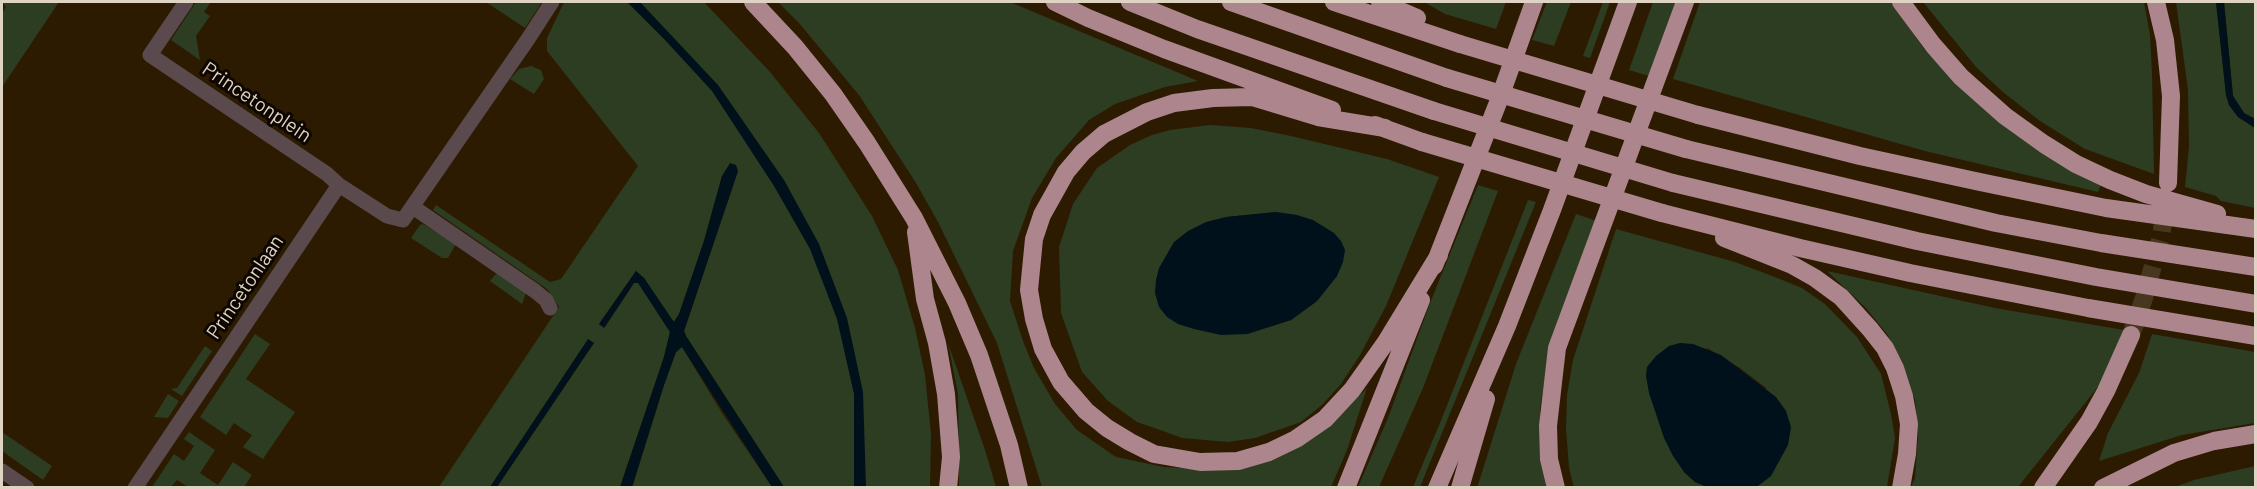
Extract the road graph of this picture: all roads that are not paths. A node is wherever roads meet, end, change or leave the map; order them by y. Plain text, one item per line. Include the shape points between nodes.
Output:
1 (186, 2) edge
2 (552, 2) edge
3 (753, 2) edge
4 (1055, 2) edge
5 (1130, 2) edge
6 (1231, 2) edge
7 (1334, 2) edge
8 (1380, 2) edge
9 (1534, 2) edge
10 (1628, 2) edge
11 (1685, 2) edge
12 (1901, 2) edge
13 (2157, 2) edge
14 (1460, 44) junction
15 (1385, 128) junction
16 (2168, 183) tunnel mouth
17 (339, 185) junction
18 (412, 207) junction
19 (914, 218) junction
20 (1700, 222) junction
21 (2256, 227) edge
22 (1439, 255) junction
23 (2256, 267) edge
24 (2256, 304) edge
25 (550, 308) dead end
26 (1507, 326) junction
27 (2131, 335) tunnel mouth
28 (2256, 336) edge
29 (2256, 434) edge
30 (2, 471) edge
31 (27, 488) edge
32 (135, 488) edge
33 (948, 488) edge
34 (1020, 488) edge
35 (1346, 488) edge
36 (1437, 488) edge
37 (1460, 488) edge
38 (1556, 488) edge
39 (1901, 488) edge
40 (2043, 488) edge
41 (2103, 488) edge

1 - 17 street, Princetonplein via 150,55
2 - 18 street
3 - 19 highway via 833,94
4 - 15 highway via 1164,49
5 - 24 highway, bridge via 1434,111 1673,183 1917,241
6 - 23 highway, bridge via 1447,78 1686,149 1996,223
7 - 14 highway
8 - 14 highway via 1423,21
9 - 22 highway
10 - 26 highway
11 - 38 highway via 1557,348 1548,426 1549,459
12 - 21 highway via 1961,77 2044,144 2076,164 2146,194
13 - 16 highway via 2171,96
14 - 21 highway, bridge via 1698,115 1860,156 2106,208
15 - 20 highway, bridge
15 - 22 highway via 1318,117 1252,97 1174,103 1104,134 1066,172 1042,215 1034,239 1029,290 1043,349 1061,382 1086,411 1130,442 1154,454 1200,462 1238,461 1269,452 1325,419 1352,390 1386,342
17 - 18 street via 387,216 403,220
17 - 32 street, Princetonlaan
18 - 25 street via 510,273 546,300
19 - 33 highway via 925,299 946,394 951,457
19 - 34 highway via 979,355
20 - 28 highway via 1910,273
20 - 39 highway via 1728,240 1815,278 1841,297 1870,329 1895,368 1904,396 1909,424
22 - 35 highway
26 - 36 highway
26 - 37 highway
27 - 40 highway via 2089,422
29 - 41 highway via 2174,453
30 - 31 street

